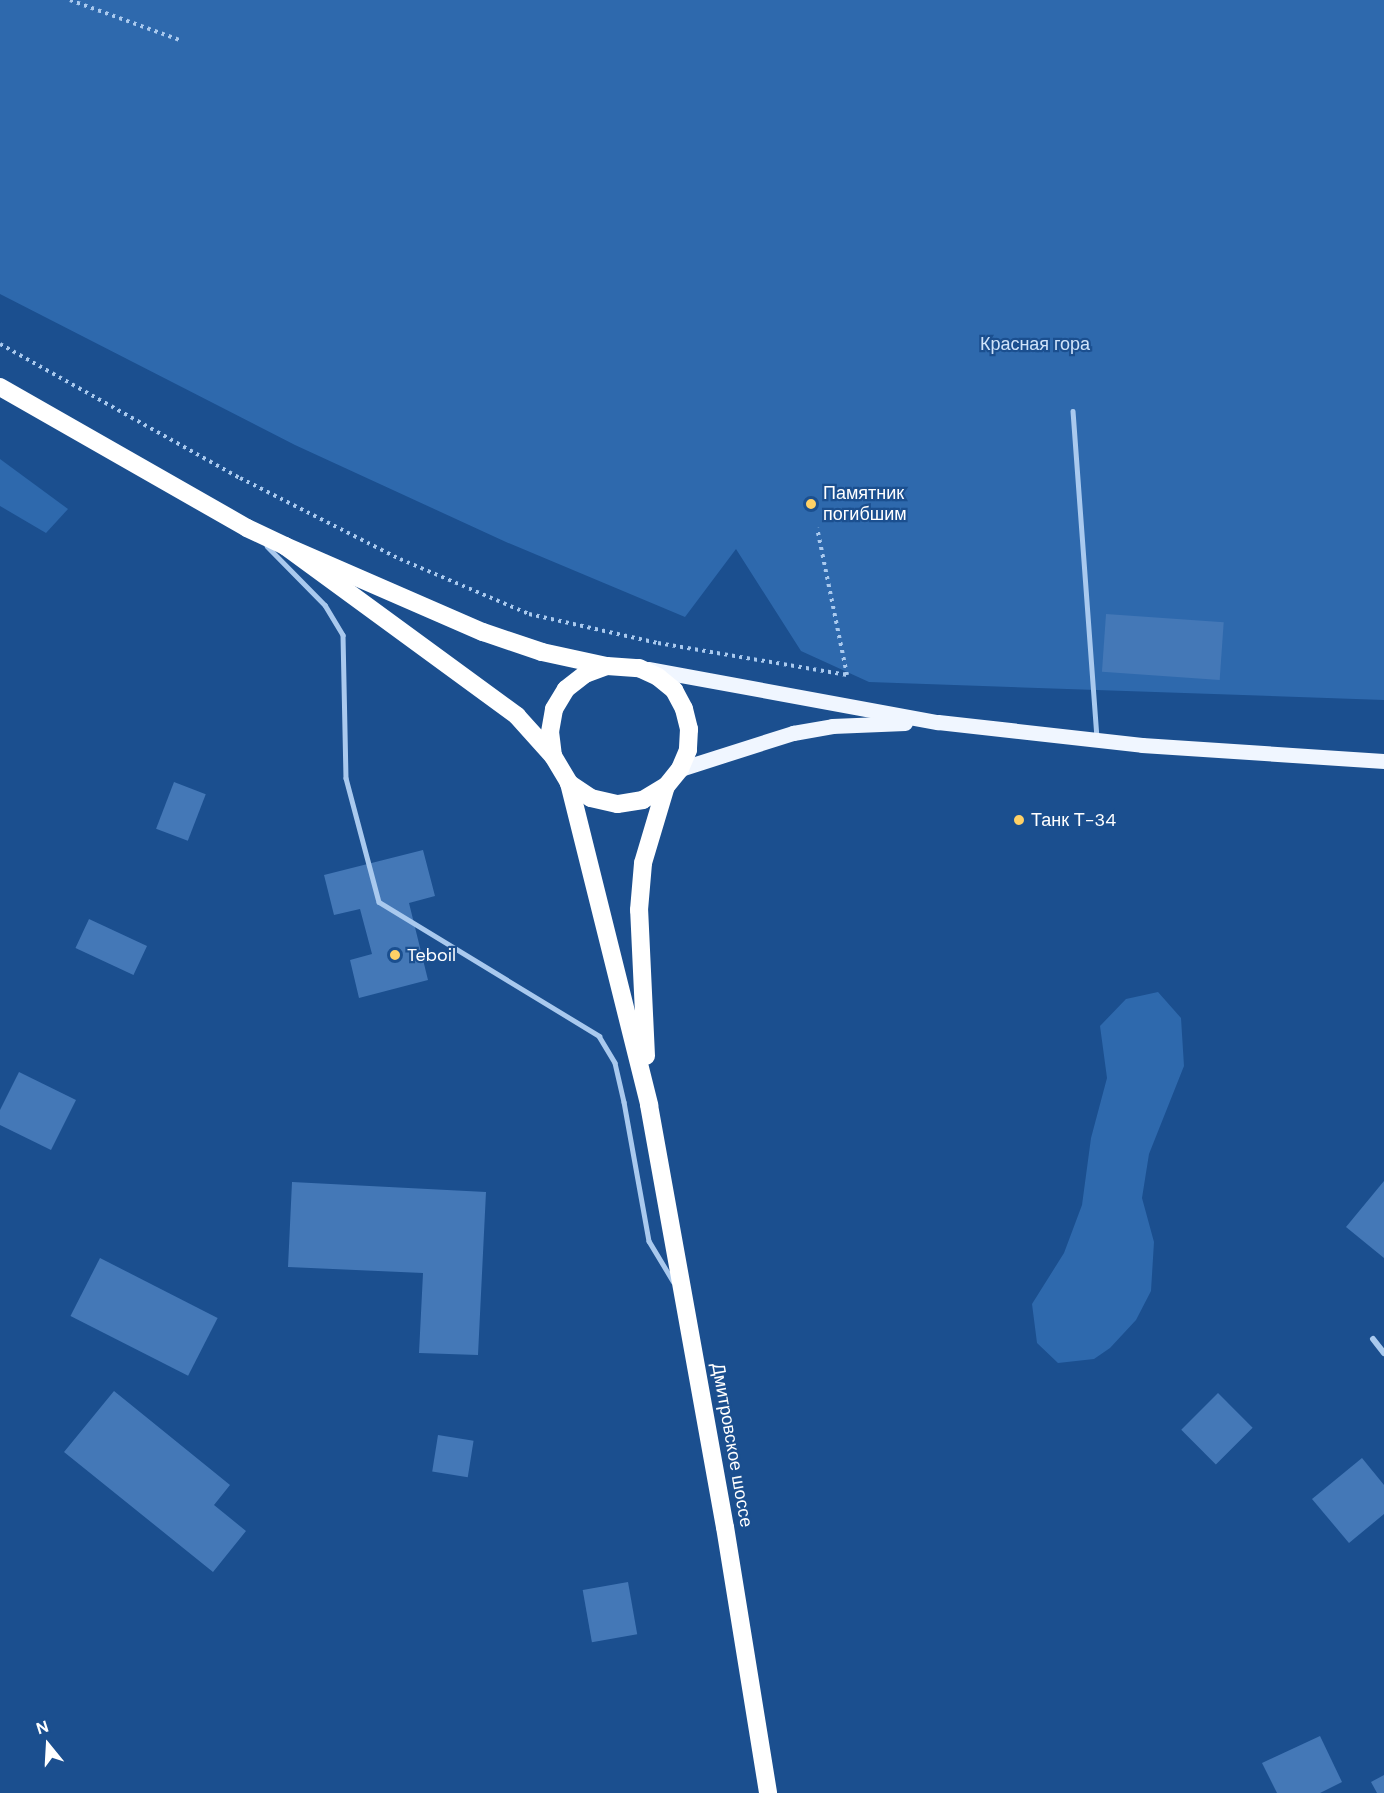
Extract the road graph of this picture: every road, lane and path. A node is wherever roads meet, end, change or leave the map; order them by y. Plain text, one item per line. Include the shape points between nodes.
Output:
1 (70, 0) edge
2 (180, 40) dead end
3 (0, 344) edge
4 (0, 387) edge
5 (1073, 411) dead end
6 (247, 528) junction
7 (817, 528) dead end
8 (285, 546) junction
9 (607, 666) junction
10 (639, 668) junction
11 (938, 722) junction
12 (1097, 740) junction
13 (553, 756) junction
14 (1384, 761) edge
15 (680, 769) junction
16 (569, 783) junction
17 (666, 786) junction
18 (649, 1105) junction
19 (685, 1301) junction
20 (1373, 1339) dead end
21 (1384, 1353) edge
22 (768, 1793) edge

1 - 2 path
3 - 7 path via 272,494 400,559 529,614 658,643 847,675
4 - 6 highway
5 - 12 lane
6 - 8 highway
6 - 19 lane via 296,572 325,605 343,635 346,778 379,902 599,1036 615,1062 649,1241
8 - 9 highway via 483,632 542,652
8 - 13 highway via 517,716
9 - 10 highway
9 - 13 highway via 585,674 566,689 554,709 550,732
10 - 11 main road
10 - 15 highway via 658,676 674,690 684,709 688,739
11 - 12 main road
11 - 15 main road via 832,726 758,741
12 - 14 main road
13 - 16 highway
15 - 17 highway
16 - 17 highway via 591,798 617,804 643,800
16 - 18 highway
17 - 18 highway via 643,864 639,909
18 - 19 highway, Дмитровское шоссе
19 - 22 highway, Дмитровское шоссе
20 - 21 street

